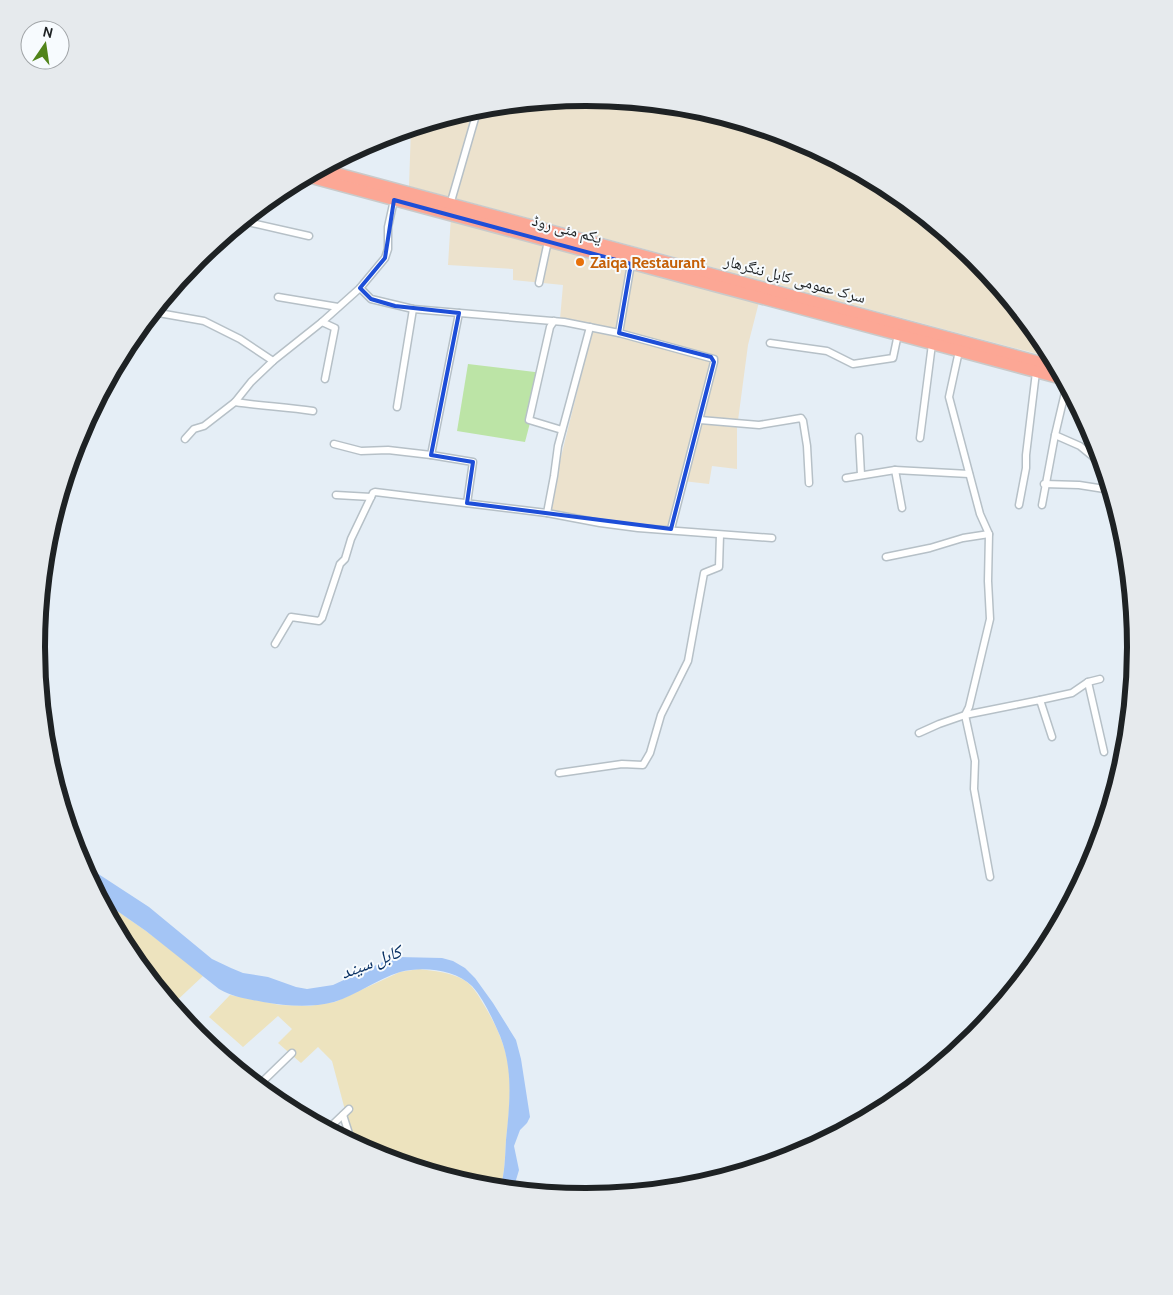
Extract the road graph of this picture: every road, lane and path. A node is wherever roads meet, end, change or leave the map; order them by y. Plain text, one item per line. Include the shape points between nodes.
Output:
1 (476, 117) edge
2 (329, 172) edge
3 (316, 179) edge
4 (394, 200) junction
5 (451, 210) junction
6 (252, 222) edge
7 (309, 236) dead end
8 (548, 241) junction
9 (631, 264) junction
10 (538, 283) dead end
11 (360, 288) junction
12 (278, 297) dead end
13 (760, 298) joint
14 (338, 307) junction
15 (413, 309) junction
16 (161, 313) edge
17 (459, 313) junction
18 (554, 321) junction
19 (322, 322) junction
20 (590, 327) junction
21 (619, 333) junction
22 (898, 334) junction
23 (770, 343) dead end
24 (932, 344) junction
25 (958, 351) junction
26 (273, 360) junction
27 (1047, 364) edge
28 (1036, 372) junction
29 (1055, 377) edge
30 (325, 379) dead end
31 (1065, 394) edge
32 (235, 402) junction
33 (397, 407) dead end
34 (313, 411) dead end
35 (700, 420) junction
36 (562, 430) junction
37 (1055, 435) junction
38 (859, 436) dead end
39 (920, 438) dead end
40 (185, 439) dead end
41 (334, 444) dead end
42 (432, 455) junction
43 (1093, 456) edge
44 (895, 470) junction
45 (969, 474) junction
46 (861, 476) junction
47 (846, 478) dead end
48 (809, 482) dead end
49 (1044, 484) junction
50 (1104, 489) edge
51 (336, 494) dead end
52 (371, 497) junction
53 (467, 503) junction
54 (1019, 505) dead end
55 (1042, 505) dead end
56 (902, 508) dead end
57 (547, 513) junction
58 (672, 529) junction
59 (989, 534) junction
60 (720, 535) junction
61 (772, 538) dead end
62 (886, 557) dead end
63 (275, 644) dead end
64 (1100, 679) dead end
65 (1088, 682) junction
66 (1040, 700) junction
67 (965, 715) junction
68 (919, 733) dead end
69 (1052, 737) dead end
70 (1104, 752) dead end
71 (558, 772) dead end
72 (990, 877) dead end
73 (292, 1054) dead end
74 (263, 1081) edge
75 (349, 1109) dead end
76 (344, 1115) junction
77 (333, 1125) edge
78 (349, 1134) edge

1 - 5 street
2 - 5 highway, سرک عمومی کابل ننگرهار
3 - 4 highway, سرک عمومی کابل ننگرهار
4 - 5 highway, سرک عمومی کابل ننگرهار
4 - 11 street via 385,258
5 - 8 highway, یکم مئی روڈ
5 - 27 highway, سرک عمومی کابل ننگرهار via 690,268
6 - 7 street
8 - 9 highway, یکم مئی روڈ
8 - 10 street
9 - 13 highway, یکم مئی روڈ
9 - 21 street
11 - 14 street
11 - 15 street via 371,299
12 - 14 street
13 - 22 highway, سرک عمومی کابل ننگرهار
14 - 19 street
15 - 17 street
15 - 33 street
16 - 26 street via 204,321
17 - 18 street
17 - 42 street
18 - 20 street
18 - 36 street via 529,420
19 - 26 street
19 - 30 street via 335,328
20 - 21 street
20 - 36 street
21 - 35 street via 714,358
22 - 23 street via 893,358 853,364 828,351
22 - 24 highway, سرک عمومی کابل ننگرهار
24 - 25 highway, سرک عمومی کابل ننگرهار
24 - 39 street
25 - 28 highway, سرک عمومی کابل ننگرهار
25 - 45 street via 949,397
26 - 32 street
28 - 29 highway, سرک عمومی کابل ننگرهار
28 - 54 street
31 - 37 street
32 - 34 street
32 - 40 street via 204,426 194,429
35 - 48 street via 759,425 801,418 804,421
35 - 58 street
36 - 57 street
37 - 43 street via 1080,446
37 - 49 street
38 - 46 street
41 - 42 street via 360,451 388,450
42 - 53 street via 473,462
44 - 45 street
44 - 46 street
44 - 56 street
45 - 59 street
46 - 47 street
49 - 50 street
49 - 55 street
51 - 52 street
52 - 53 street via 375,492
52 - 63 street via 340,564 322,618 319,621 291,617
53 - 57 street
57 - 58 street via 600,523
58 - 60 street
59 - 62 street
59 - 67 street via 990,619
60 - 61 street
60 - 71 street via 719,567 704,572 688,661 661,716 643,765 622,764
64 - 65 street
65 - 66 street via 1072,693
65 - 70 street
66 - 67 street
66 - 69 street
67 - 68 street
67 - 72 street
73 - 74 street
75 - 76 street
76 - 77 street
76 - 78 street

